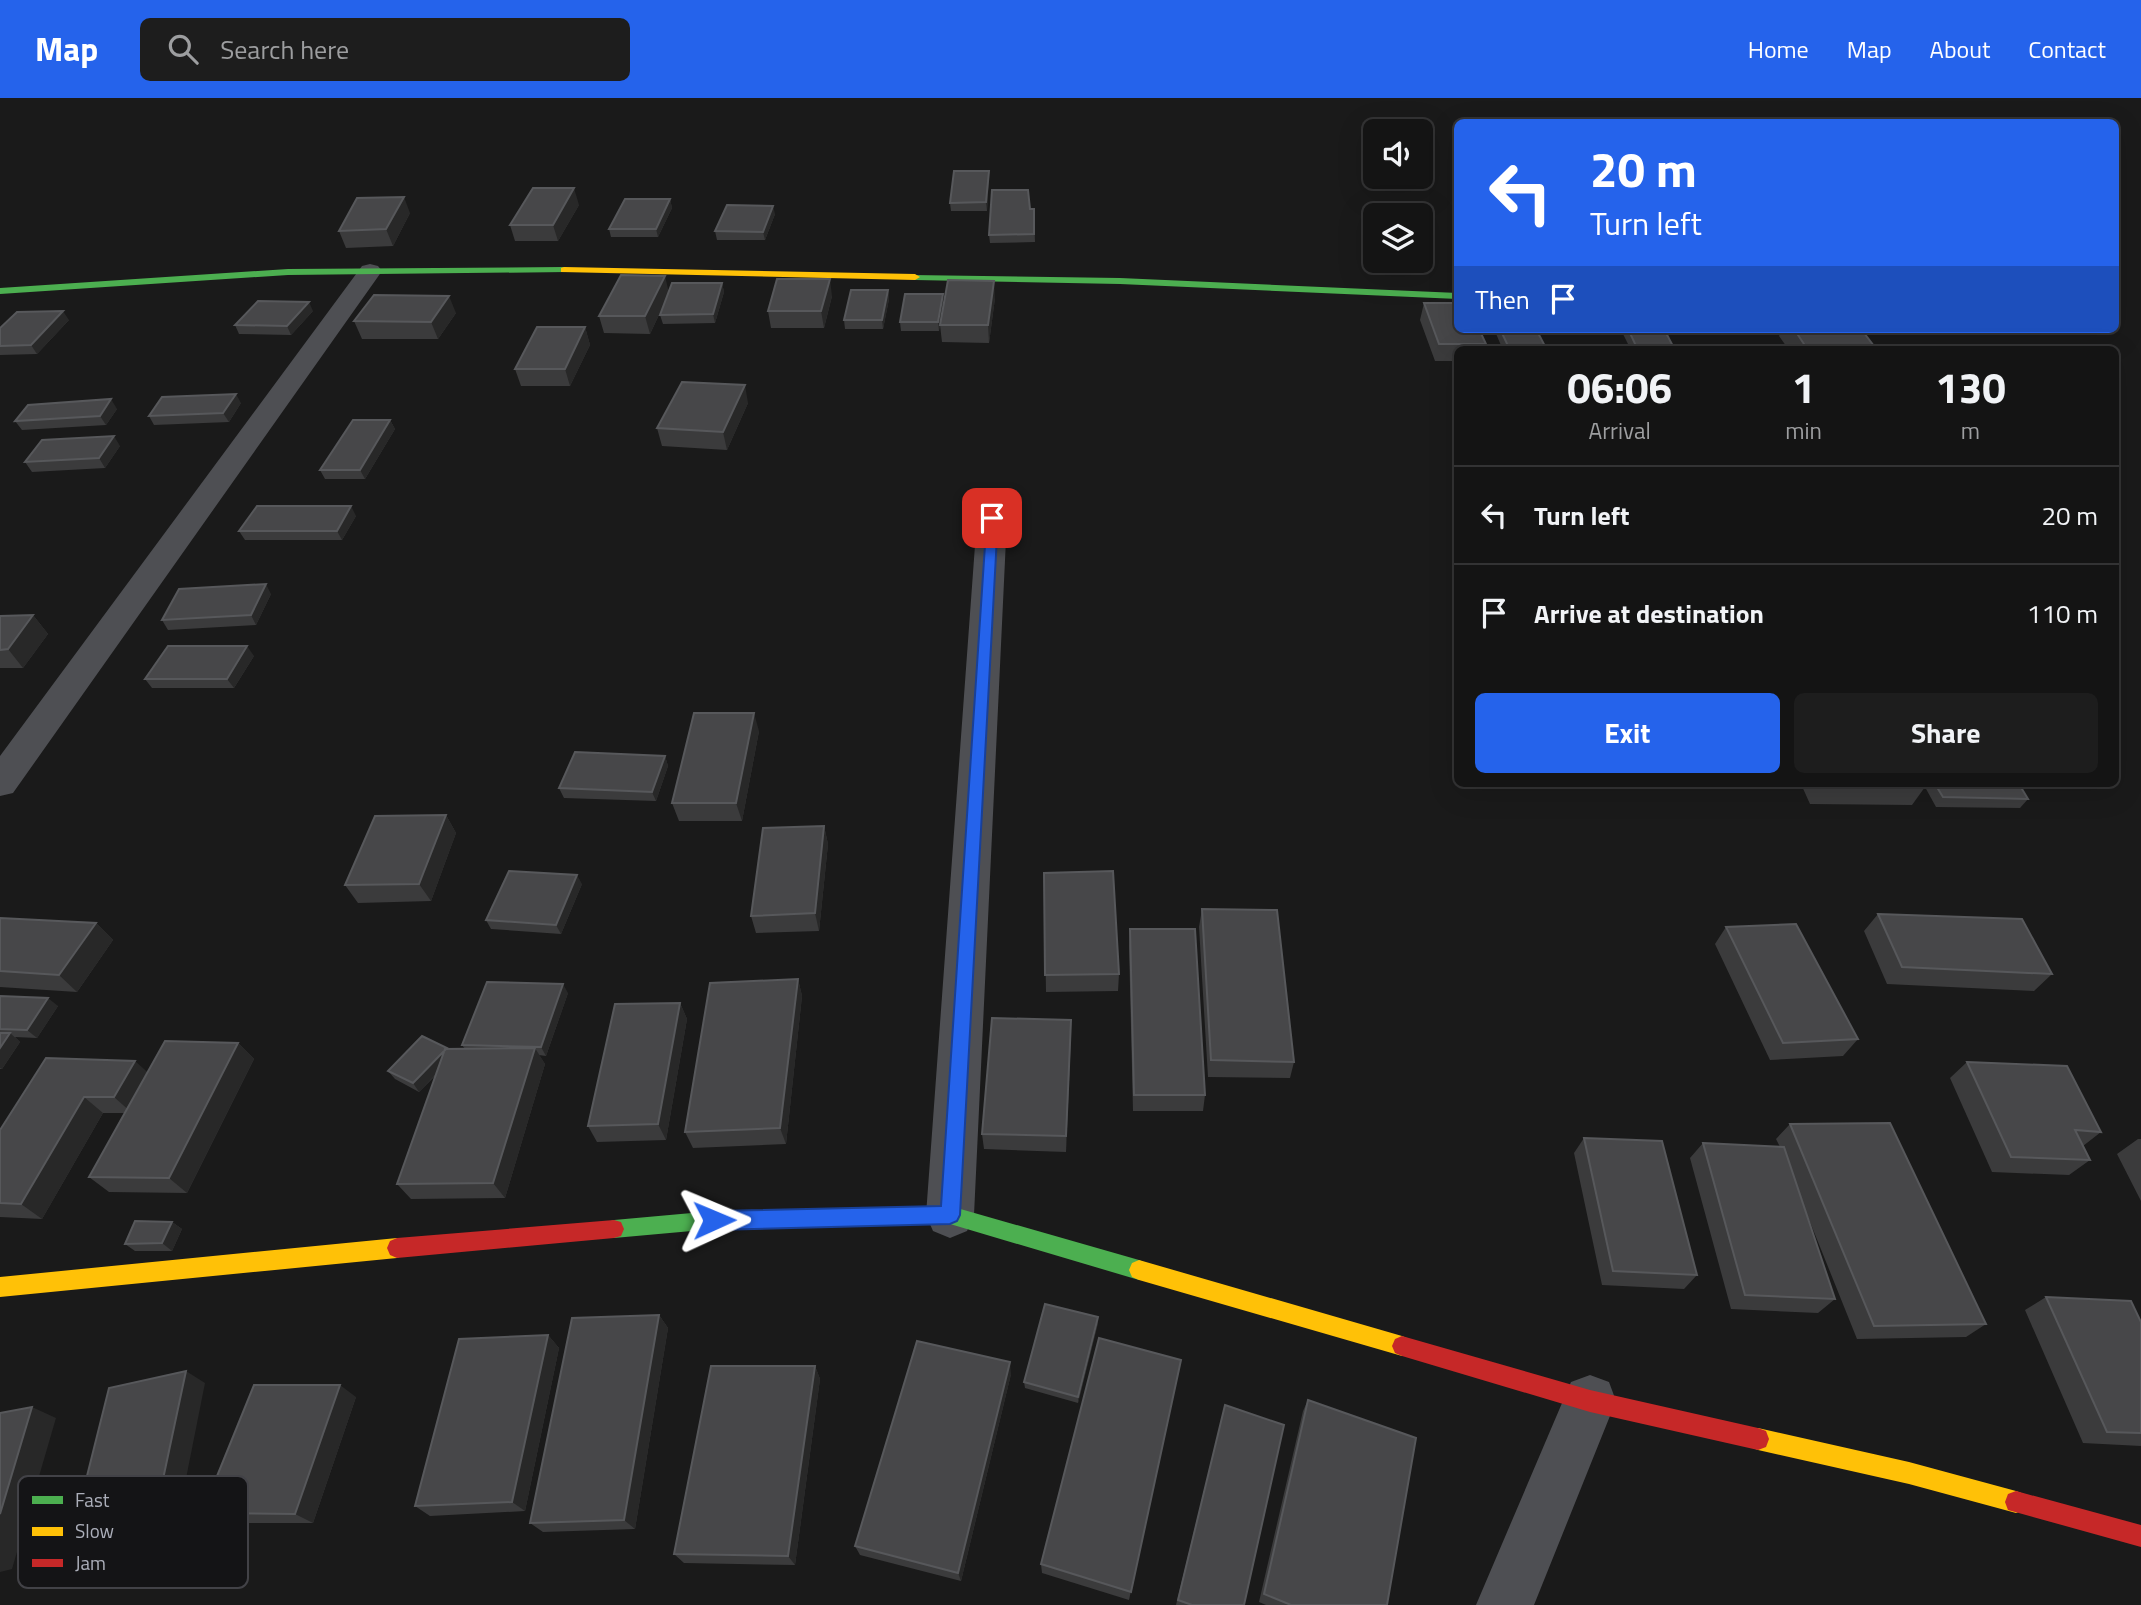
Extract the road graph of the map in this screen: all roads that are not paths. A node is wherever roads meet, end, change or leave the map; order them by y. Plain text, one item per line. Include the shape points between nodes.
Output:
1 (370, 271) junction
2 (0, 290) edge
3 (1454, 296) edge
4 (992, 518) dead end
5 (0, 783) edge
6 (950, 1215) junction
7 (0, 1287) edge
8 (1590, 1401) junction
9 (2141, 1536) edge
10 (1505, 1605) edge

1 - 2 street
1 - 3 street via 822,273
1 - 5 street
4 - 6 street
6 - 7 street via 714,1220
6 - 8 street
8 - 9 street via 1909,1474
8 - 10 street

